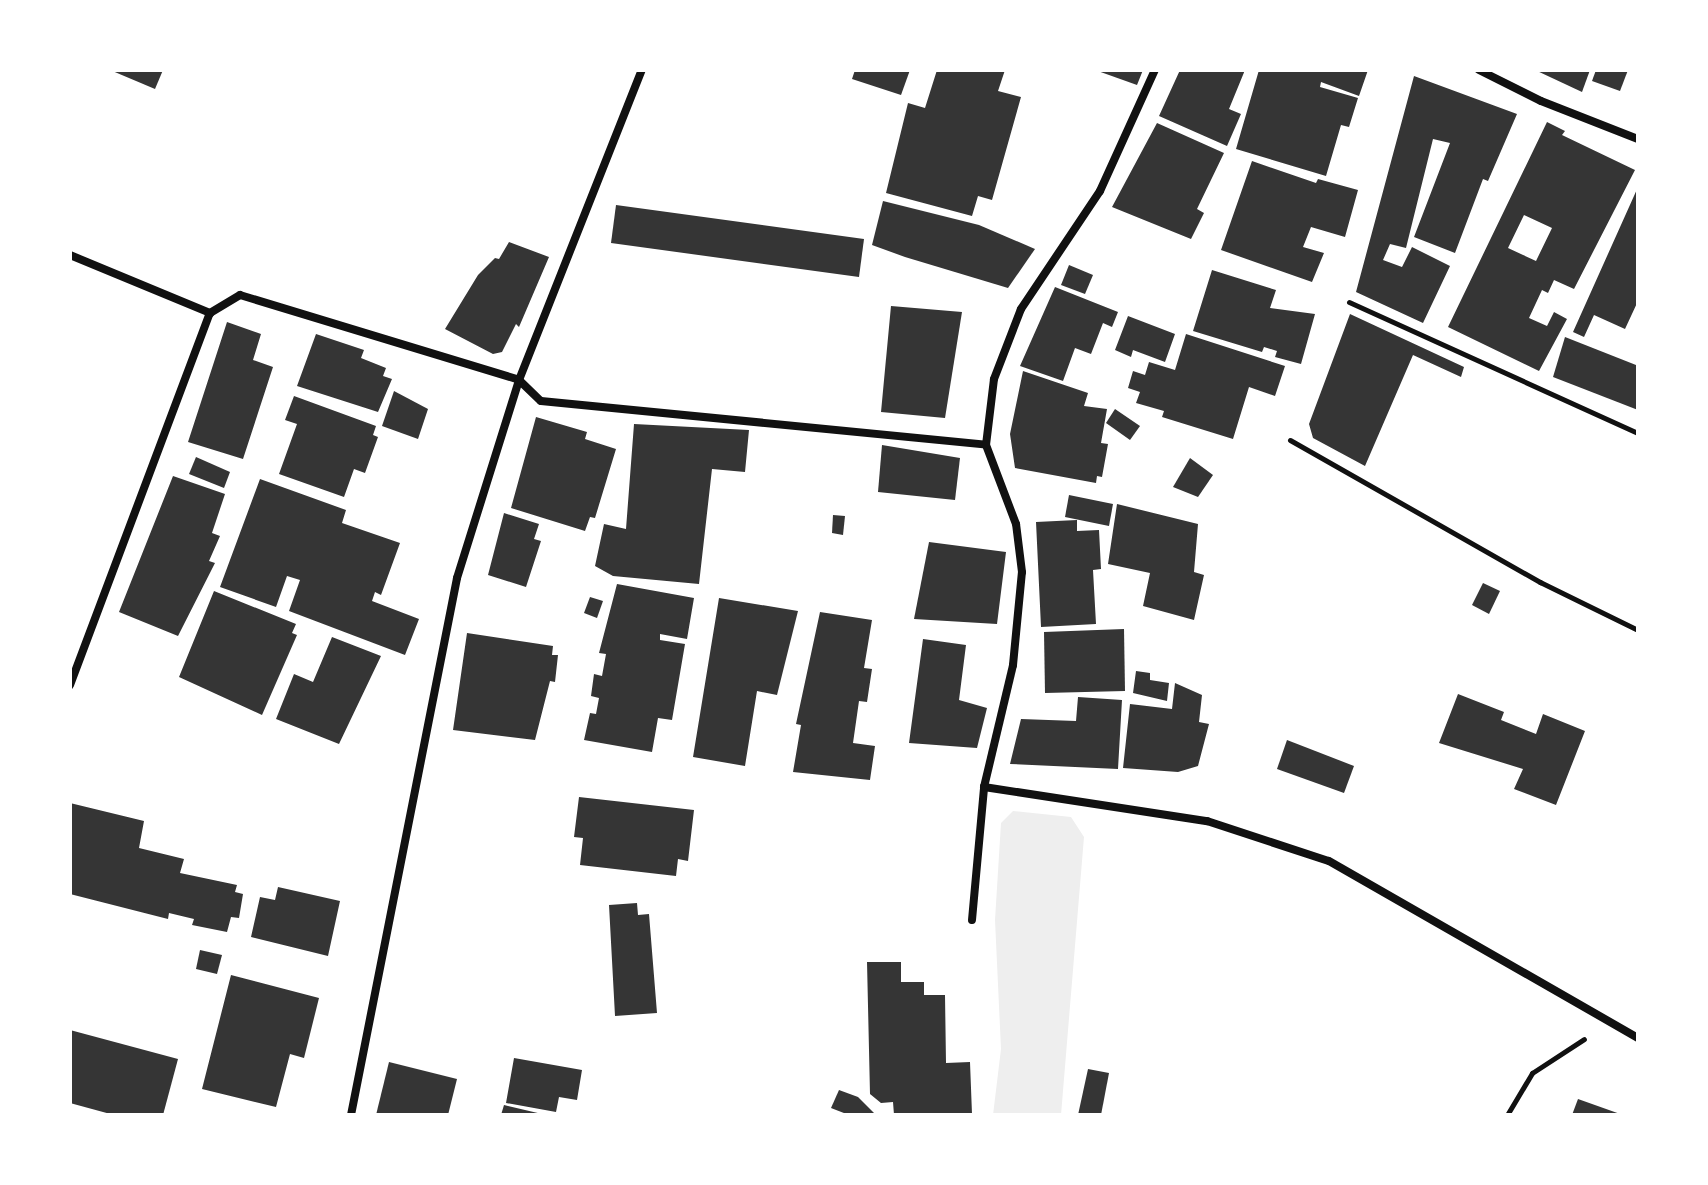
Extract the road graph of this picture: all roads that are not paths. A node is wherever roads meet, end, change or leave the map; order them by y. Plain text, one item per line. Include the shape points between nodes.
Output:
1 (642, 70) edge
2 (1155, 70) edge
3 (1479, 70) edge
4 (1638, 139) edge
5 (70, 255) edge
6 (210, 313) junction
7 (519, 380) junction
8 (986, 445) junction
9 (70, 685) edge
10 (984, 787) junction
11 (972, 920) dead end
12 (1638, 1038) edge
13 (351, 1115) edge

1 - 7 street
2 - 8 street via 1100,191 1021,309 994,379
3 - 4 street
5 - 6 street
6 - 7 street via 240,295
6 - 9 street
7 - 8 street via 541,401
7 - 13 street via 457,578
8 - 10 street via 1016,524 1022,572 1013,665
10 - 11 street
10 - 12 street via 1207,821 1329,861

